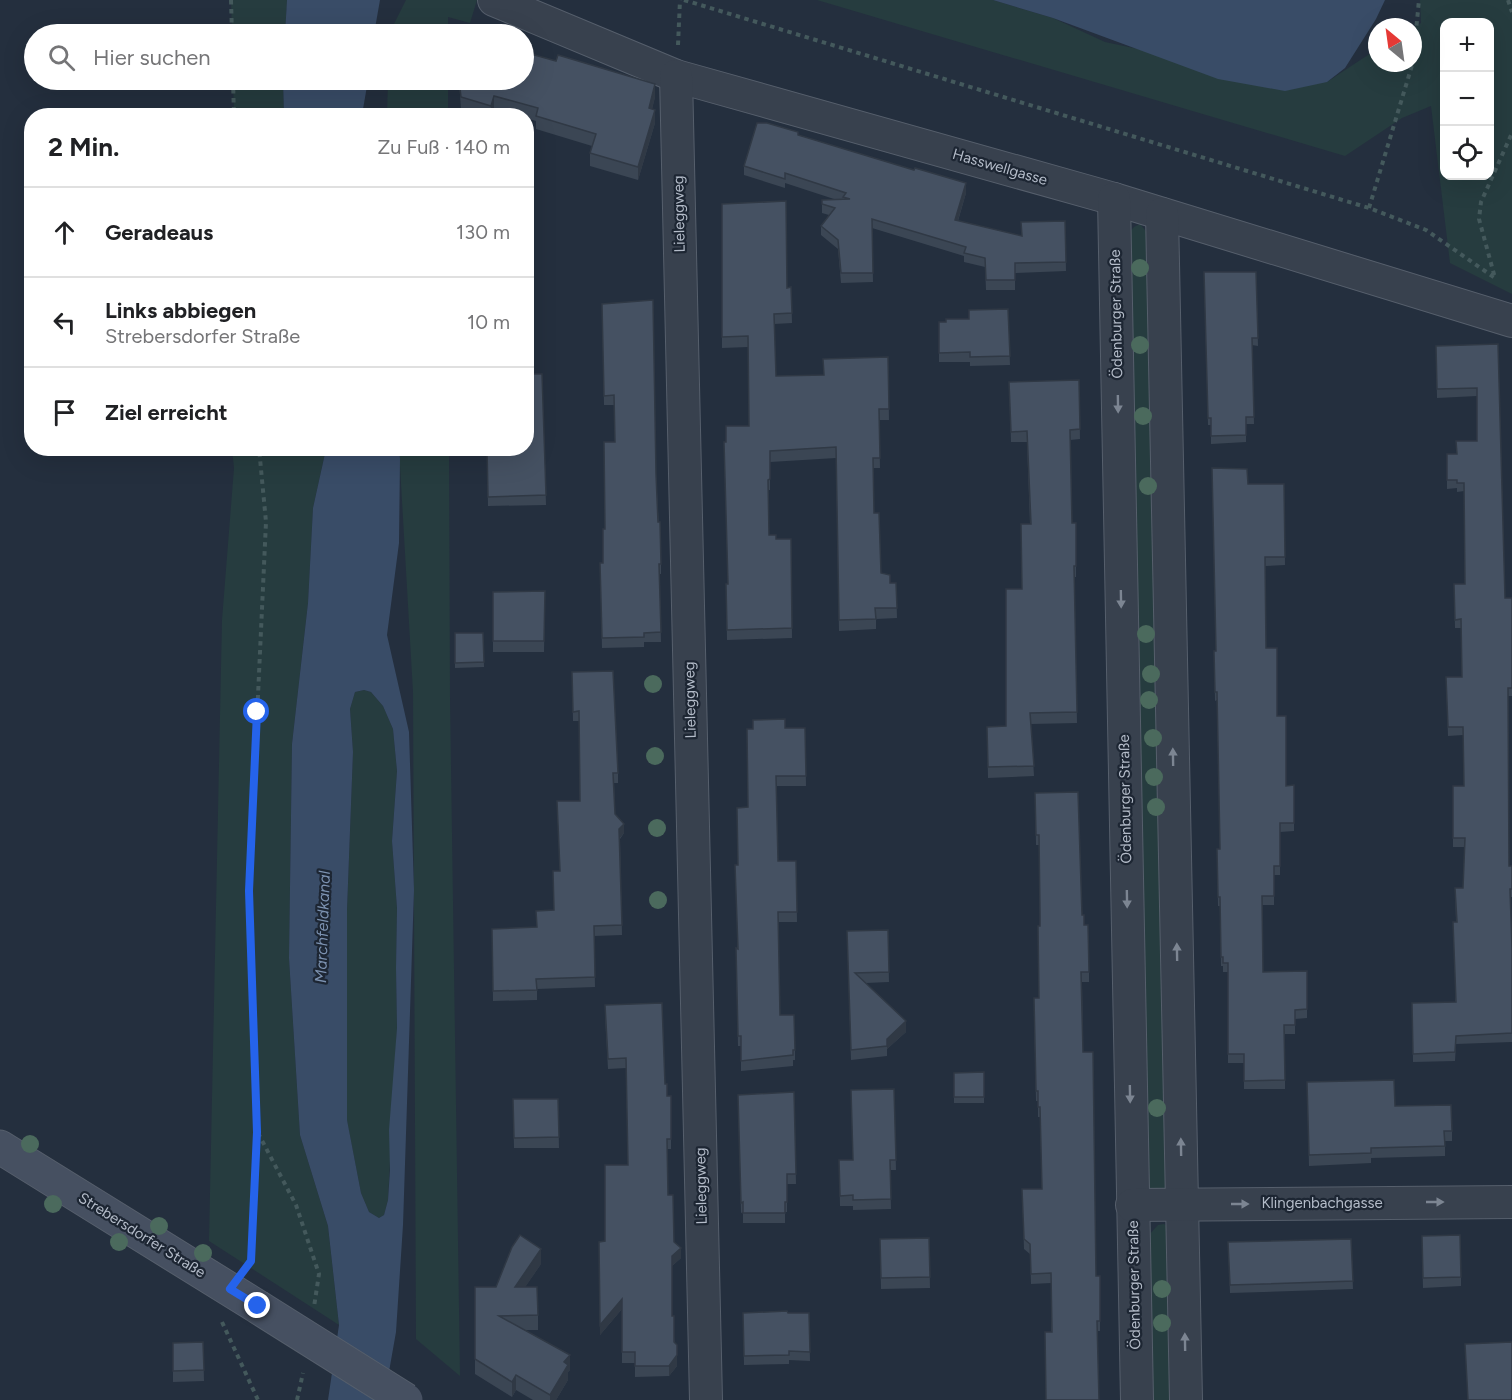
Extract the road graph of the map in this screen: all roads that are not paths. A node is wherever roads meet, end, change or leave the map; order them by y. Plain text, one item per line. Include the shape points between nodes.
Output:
1 (494, 0) edge
2 (676, 76) junction
3 (1114, 199) junction
4 (1162, 214) junction
5 (1512, 321) edge
6 (0, 1147) edge
7 (1512, 1202) edge
8 (1182, 1204) junction
9 (1132, 1205) junction
10 (406, 1400) edge
11 (706, 1400) edge
12 (1137, 1400) edge
13 (1186, 1400) edge

1 - 2 street, Hasswellgasse
2 - 3 street, Hasswellgasse
2 - 11 street, Lieleggweg
3 - 4 street, Hasswellgasse
3 -> 9 street, Ödenburger Straße
4 - 5 street, Hasswellgasse
8 -> 4 street
6 - 10 street, Strebersdorfer Straße, bridge
8 -> 7 street, Klingenbachgasse
8 - 9 street, Klingenbachgasse
13 -> 8 street
9 - 12 street, Ödenburger Straße

